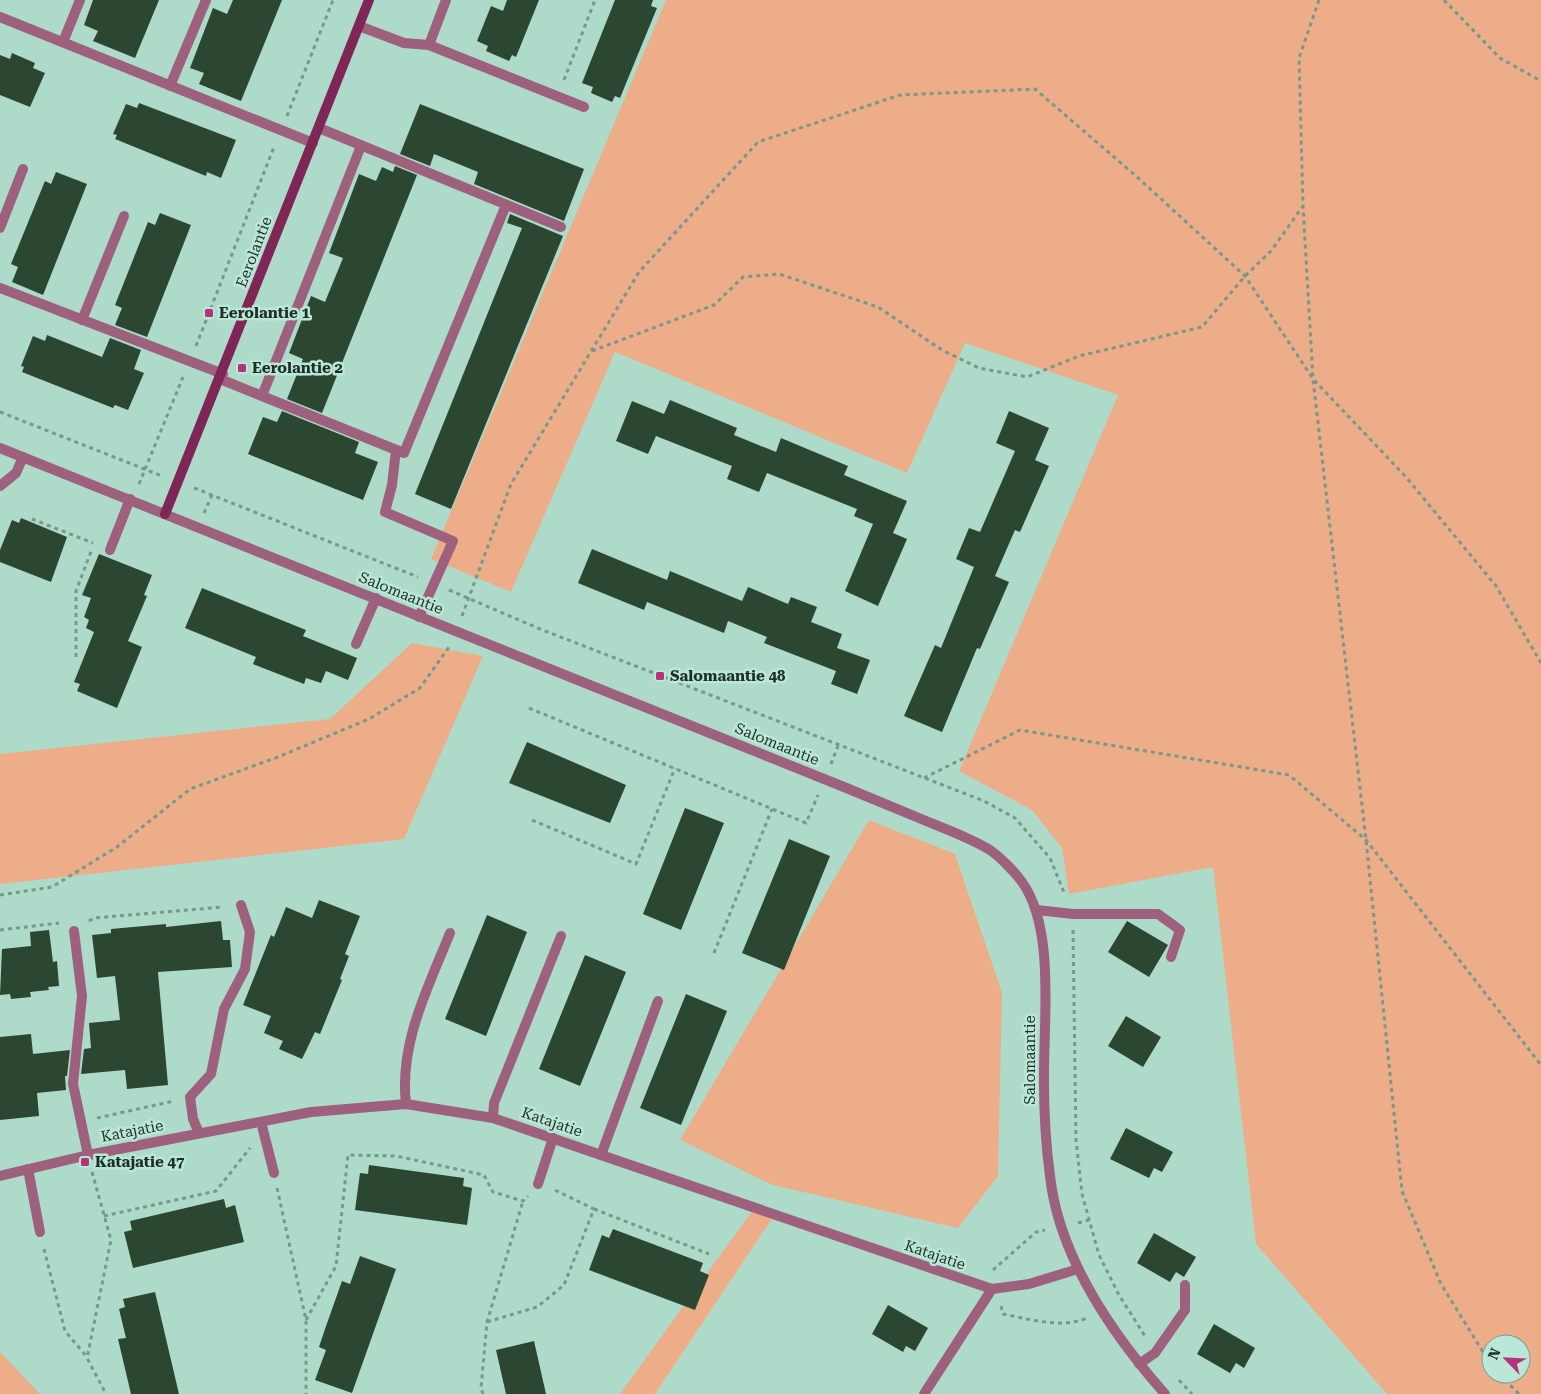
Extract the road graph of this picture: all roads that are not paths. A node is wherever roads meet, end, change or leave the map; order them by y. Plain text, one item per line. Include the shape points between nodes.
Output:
1 (80, 0) edge
2 (206, 0) edge
3 (369, 0) edge
4 (446, 0) edge
5 (0, 17) edge
6 (359, 26) junction
7 (63, 42) junction
8 (429, 45) junction
9 (170, 86) junction
10 (584, 107) dead end
11 (319, 128) junction
12 (313, 143) junction
13 (361, 146) junction
14 (23, 169) dead end
15 (506, 205) junction
16 (124, 216) dead end
17 (561, 227) dead end
18 (0, 228) edge
19 (0, 288) edge
20 (82, 320) junction
21 (222, 376) junction
22 (262, 396) junction
23 (0, 448) edge
24 (396, 450) junction
25 (23, 457) junction
26 (0, 486) edge
27 (130, 500) junction
28 (165, 514) junction
29 (110, 550) dead end
30 (376, 598) junction
31 (420, 617) junction
32 (356, 644) dead end
33 (241, 905) road end
34 (1037, 910) junction
35 (74, 931) road end
36 (450, 933) dead end
37 (562, 936) dead end
38 (1171, 957) dead end
39 (658, 1001) dead end
40 (406, 1104) junction
41 (493, 1118) junction
42 (261, 1122) junction
43 (199, 1133) junction
44 (553, 1138) junction
45 (88, 1154) junction
46 (601, 1155) junction
47 (28, 1169) junction
48 (274, 1172) road end
49 (0, 1176) edge
50 (538, 1184) road end
51 (40, 1232) road end
52 (1078, 1269) junction
53 (1185, 1285) dead end
54 (995, 1289) junction
55 (1138, 1364) junction
56 (924, 1394) edge
57 (1165, 1394) edge

1 - 7 street
2 - 9 street
3 - 6 street, Eerolantie
4 - 8 street
5 - 7 street
6 - 8 street via 404,43
6 - 11 street, Eerolantie
7 - 9 street
8 - 10 street
9 - 12 street
11 - 12 street, Eerolantie
11 - 13 street
12 - 21 street, Eerolantie
13 - 15 street
13 - 22 street
14 - 18 street
15 - 17 street
15 - 24 street via 404,453
16 - 20 street
19 - 20 street
20 - 21 street
21 - 22 street
21 - 28 street, Eerolantie
22 - 24 street
23 - 25 street, Salomaantie
24 - 31 street via 385,512 453,541
25 - 26 street via 16,473
25 - 27 street, Salomaantie
27 - 28 street, Salomaantie
27 - 29 street
28 - 30 street, Salomaantie
30 - 31 street, Salomaantie
30 - 32 street
31 - 34 street, Salomaantie via 950,831 991,851 1022,882
33 - 43 street via 250,932 245,969 224,1009 211,1074 190,1097
34 - 38 street via 1073,914 1158,914 1180,930
34 - 52 street, Salomaantie via 1045,974 1044,1084 1050,1178 1061,1227
35 - 45 street via 82,996 73,1084
36 - 40 street via 412,1028
37 - 41 street via 494,1103
39 - 46 street
40 - 41 street, Katajatie
40 - 42 street, Katajatie via 312,1112
41 - 44 street, Katajatie
42 - 43 street, Katajatie
42 - 48 street
43 - 45 street, Katajatie
44 - 46 street, Katajatie
44 - 50 street
45 - 47 street, Katajatie
46 - 54 street, Katajatie
47 - 49 street, Katajatie
47 - 51 street
52 - 54 street, Katajatie via 1030,1284
52 - 55 street, Salomaantie
53 - 55 street via 1185,1310 1155,1353
54 - 56 street
55 - 57 street, Salomaantie

